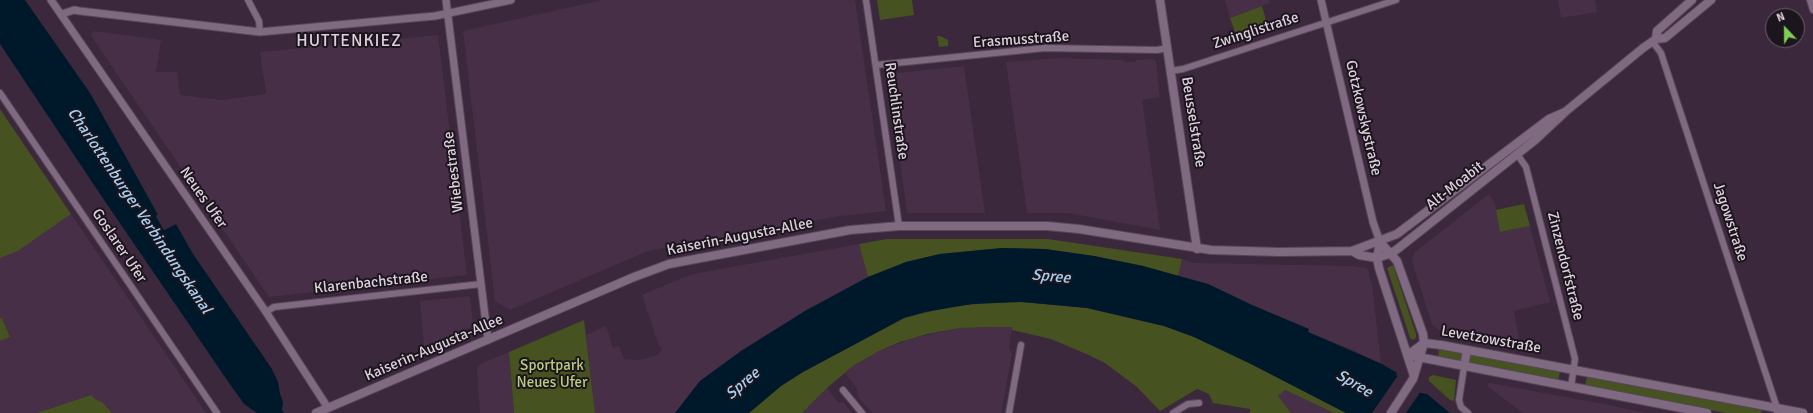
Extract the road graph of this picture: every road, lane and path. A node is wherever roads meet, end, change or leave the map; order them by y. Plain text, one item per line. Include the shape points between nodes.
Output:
1 (51, 0) edge
2 (248, 0) edge
3 (446, 0) edge
4 (511, 0) edge
5 (866, 0) edge
6 (1160, 0) edge
7 (1321, 0) edge
8 (1396, 0) edge
9 (1692, 0) edge
10 (1810, 0) edge
11 (1709, 1) edge
12 (1813, 10) edge
13 (62, 14) junction
14 (448, 14) junction
15 (1326, 22) junction
16 (260, 32) junction
17 (1654, 40) junction
18 (1168, 48) junction
19 (876, 65) junction
20 (1171, 71) junction
21 (0, 93) edge
22 (1565, 112) junction
23 (1517, 154) junction
24 (899, 226) junction
25 (1380, 242) junction
26 (1197, 249) junction
27 (1352, 251) junction
28 (1392, 252) junction
29 (1377, 258) junction
30 (481, 284) junction
31 (266, 312) junction
32 (488, 340) junction
33 (1424, 343) junction
34 (1021, 345) dead end
35 (1467, 350) junction
36 (1408, 355) junction
37 (1420, 358) junction
38 (1464, 367) junction
39 (1574, 370) junction
40 (1413, 379) junction
41 (1571, 387) junction
42 (843, 390) dead end
43 (1199, 404) dead end
44 (330, 410) edge
45 (1777, 411) edge
46 (217, 413) edge
47 (316, 413) edge
48 (862, 413) edge
49 (1009, 413) edge
50 (1173, 413) edge
51 (1391, 413) edge
52 (1468, 413) edge
53 (1707, 413) edge
54 (1802, 413) edge

1 - 13 street, Neues Ufer
2 - 16 street via 259,21
3 - 14 street, Wiebestraße
4 - 14 street
5 - 19 street, Reuchlinstraße
6 - 18 main road, Beusselstraße
7 - 15 street, Gotzkowskystraße
8 - 15 street, Zwinglistraße
9 - 17 main road, Alt-Moabit via 1657,31
10 - 12 street
11 - 17 main road, Alt-Moabit via 1665,38
13 - 16 street via 74,10
13 - 31 street, Neues Ufer
14 - 16 street
14 - 30 street, Wiebestraße
15 - 20 street, Zwinglistraße
15 - 25 street, Gotzkowskystraße via 1373,222
17 - 22 main road, Alt-Moabit
17 - 45 street, Jagowstraße via 1661,53
18 - 19 street, Erasmusstraße via 1045,48
18 - 20 main road, Beusselstraße
19 - 24 street, Reuchlinstraße
20 - 26 main road, Beusselstraße
21 - 46 street, Goslarer Ufer
22 - 23 main road, Alt-Moabit
22 - 25 main road, Alt-Moabit via 1549,119 1397,234
23 - 28 main road, Alt-Moabit
23 - 39 street, Zinzendorfstraße via 1527,170 1575,359
24 - 26 main road, Kaiserin-Augusta-Allee via 1058,227
24 - 32 main road, Kaiserin-Augusta-Allee via 850,230 669,264
25 - 27 main road, Alt-Moabit
25 - 28 main road
25 - 29 main road, Gotzkowskystraße
26 - 27 main road, Alt-Moabit
27 - 29 main road, Alt-Moabit via 1359,256
28 - 29 main road, Alt-Moabit
28 - 33 main road via 1400,266
29 - 36 main road, Gotzkowskystraße
30 - 31 street, Klarenbachstraße via 274,307
30 - 32 street, Wiebestraße
31 - 44 street, Neues Ufer
32 - 44 main road, Kaiserin-Augusta-Allee
33 - 35 main road, Levetzowstraße
33 - 36 main road, Levetzowstraße
33 - 37 main road
34 - 49 street
35 - 38 main road
35 - 39 main road, Levetzowstraße
36 - 37 main road, Levetzowstraße
36 - 40 main road, Gotzkowskystraße
37 - 38 main road, Levetzowstraße
37 - 40 main road
38 - 41 main road, Levetzowstraße
38 - 52 street via 1459,400 1461,407
39 - 41 street, Zinzendorfstraße
39 - 45 main road, Levetzowstraße
40 - 51 main road
41 - 53 main road, Levetzowstraße
42 - 48 street
43 - 50 street via 1188,404
44 - 47 main road, Kaiserin-Augusta-Allee
45 - 54 main road, Levetzowstraße

